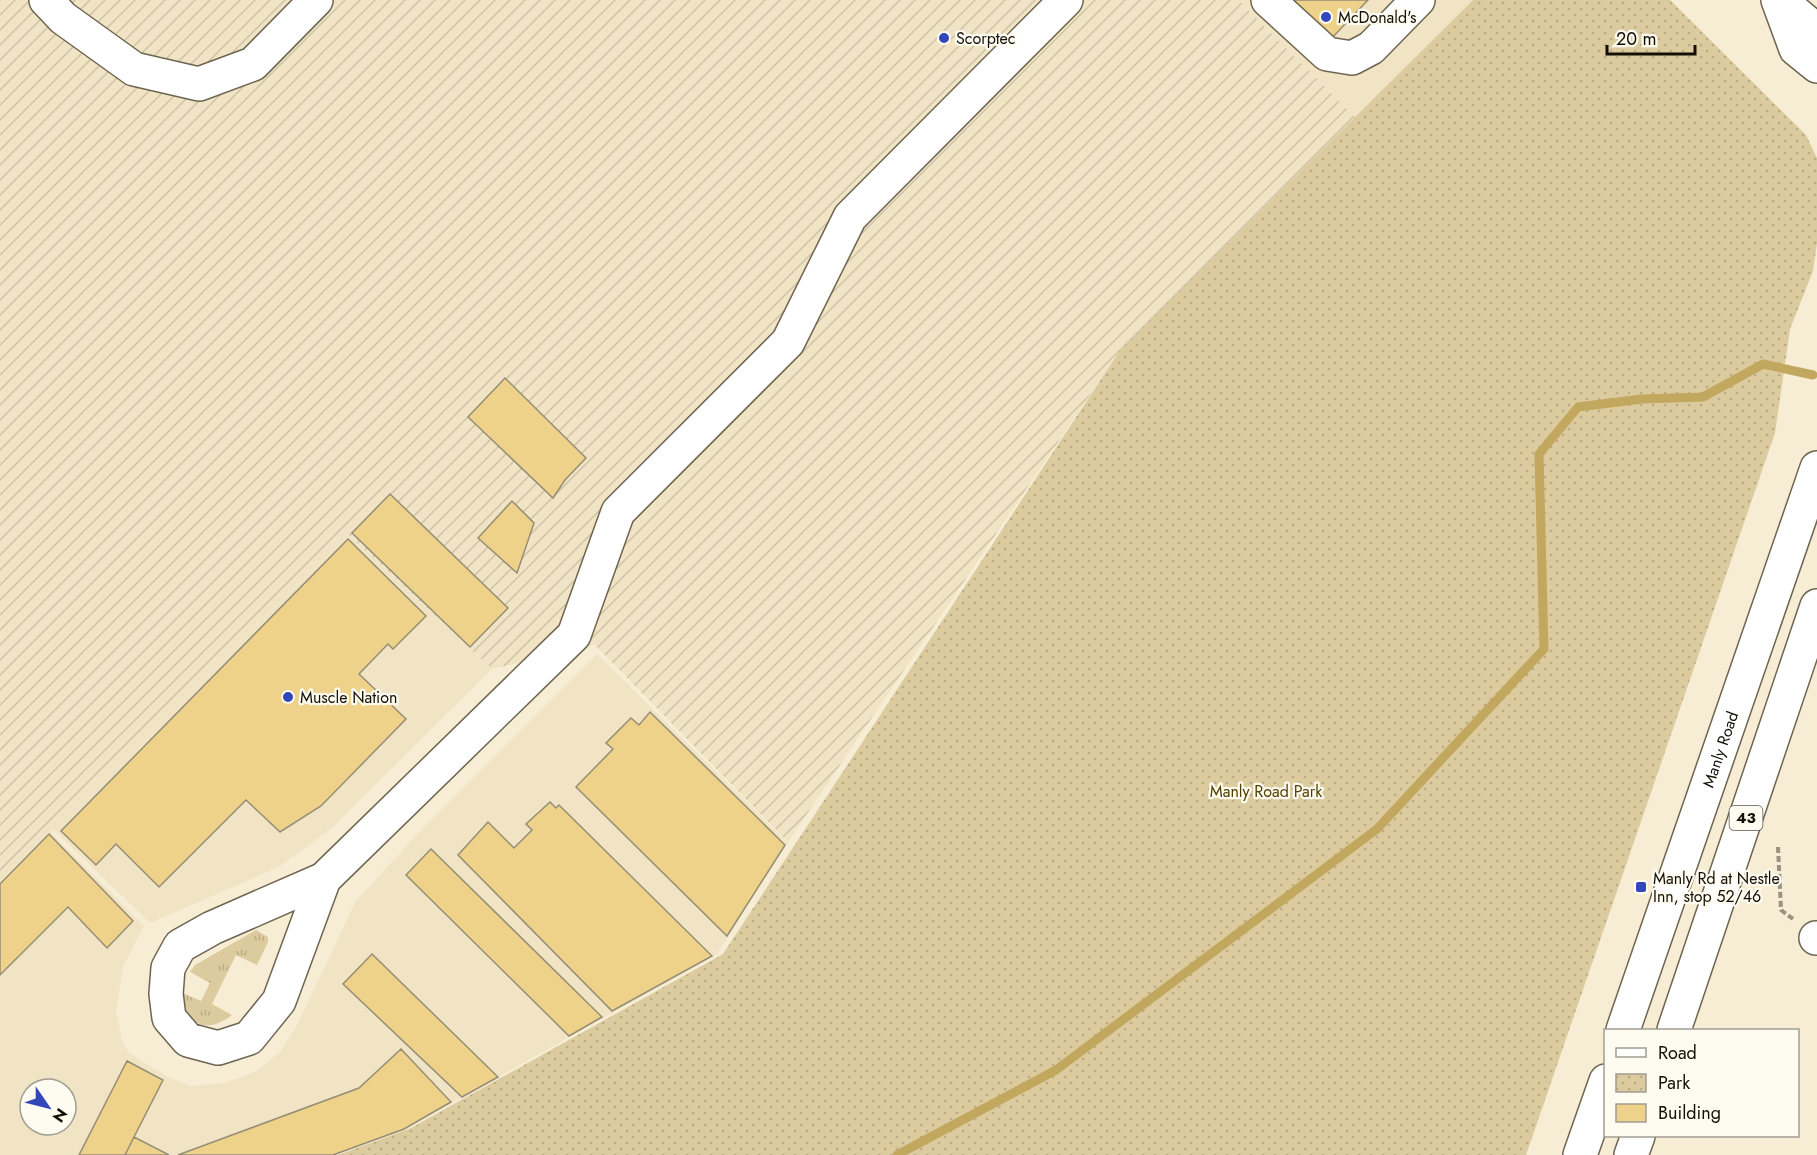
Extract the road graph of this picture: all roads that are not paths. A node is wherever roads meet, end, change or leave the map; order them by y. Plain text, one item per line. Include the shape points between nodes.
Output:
1 (46, 0) edge
2 (316, 0) edge
3 (1066, 0) edge
4 (1268, 0) edge
5 (1387, 0) edge
6 (1418, 0) edge
7 (1439, 0) edge
8 (1779, 0) edge
9 (1794, 0) edge
10 (1817, 5) edge
11 (1355, 31) dead end
12 (1817, 31) edge
13 (1327, 54) junction
14 (1817, 66) edge
15 (1817, 468) edge
16 (1817, 606) edge
17 (324, 879) junction
18 (1623, 1029) edge
19 (1674, 1029) edge
20 (1604, 1085) edge
21 (1638, 1137) edge
22 (1580, 1155) edge
23 (1631, 1155) edge

1 - 2 street via 63,18 134,69 199,84 253,64
3 - 17 street via 850,217 788,342 618,512 574,636
4 - 13 street
5 - 11 street
6 - 13 street via 1371,48 1352,58
7 - 13 street via 1383,58 1359,74 1342,71
8 - 12 street
8 - 14 street via 1796,49
9 - 10 street
15 - 18 street, Manly Road
16 - 19 street, 43
17 - 17 street via 279,1001 249,1038 218,1048 188,1040 169,1018 165,994 168,968 180,946
20 - 22 street
21 - 23 street

